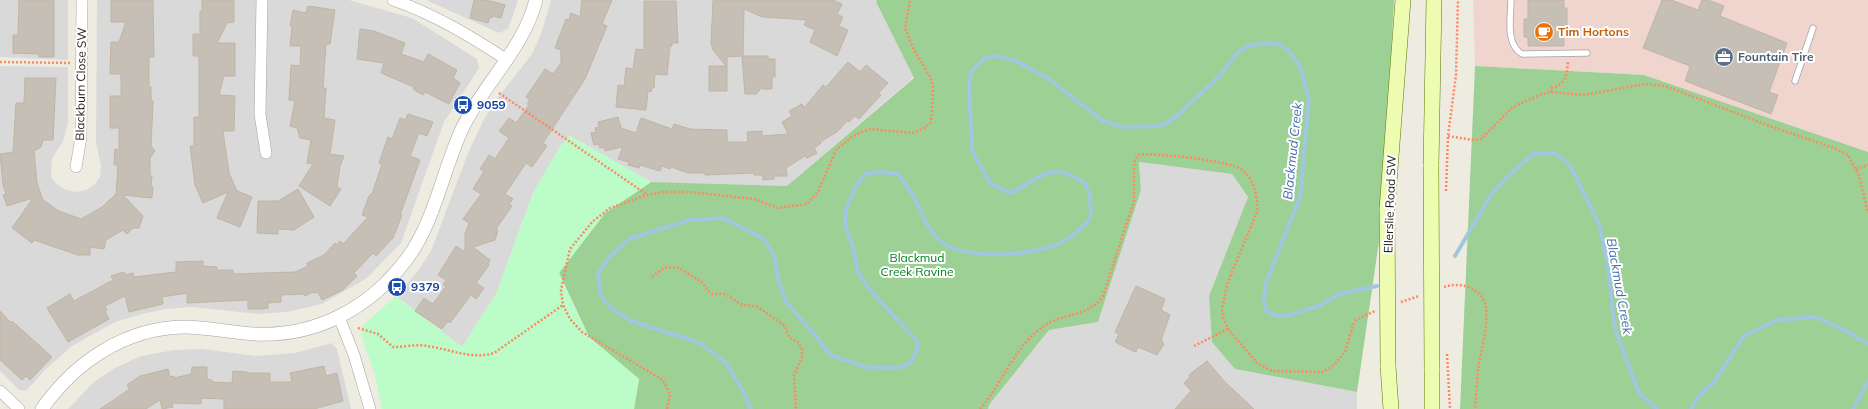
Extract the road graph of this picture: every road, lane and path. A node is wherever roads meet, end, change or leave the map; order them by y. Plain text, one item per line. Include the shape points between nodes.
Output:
1 (82, 0) edge
2 (262, 0) edge
3 (393, 0) edge
4 (536, 0) edge
5 (910, 0) edge
6 (1403, 0) edge
7 (1434, 0) edge
8 (1458, 0) edge
9 (1511, 0) edge
10 (1813, 28) dead end
11 (1587, 54) dead end
12 (1568, 55) junction
13 (507, 60) junction
14 (0, 62) edge
15 (82, 64) junction
16 (1795, 81) dead end
17 (488, 85) junction
18 (1551, 92) junction
19 (1448, 136) junction
20 (266, 153) dead end
21 (1868, 165) edge
22 (76, 167) dead end
23 (1856, 169) junction
24 (1446, 192) dead end
25 (647, 195) junction
26 (1868, 214) edge
27 (652, 277) dead end
28 (1437, 290) dead end
29 (1422, 295) dead end
30 (563, 305) junction
31 (1394, 305) dead end
32 (1379, 310) dead end
33 (339, 317) junction
34 (358, 328) dead end
35 (1228, 329) junction
36 (1194, 346) dead end
37 (1447, 348) dead end
38 (0, 391) edge
39 (19, 409) edge
40 (42, 409) edge
41 (370, 409) edge
42 (667, 409) edge
43 (796, 409) edge
44 (980, 409) edge
45 (1391, 409) edge
46 (1432, 409) edge
47 (1450, 409) edge
48 (1475, 409) edge

1 - 15 street, Blackburn Close SW
2 - 20 street via 260,114
3 - 13 street via 434,17
4 - 13 street via 526,29
5 - 25 path via 905,28 914,50 931,78 933,88 932,116 926,127 914,133 869,130 853,136 836,150 818,192 811,201 801,206 778,208 758,200 692,192
6 - 45 main road, Ellerslie Road SW, bridge via 1388,209 1388,366
7 - 46 main road, bridge via 1431,166
8 - 19 path via 1456,75
9 - 12 lane via 1511,38 1516,51 1522,54
10 - 16 lane
11 - 12 lane
12 - 18 path via 1567,76 1559,87 1551,88
13 - 17 street
14 - 15 path
15 - 22 street, Blackburn Close SW via 81,137
17 - 25 path
17 - 33 street via 468,115 417,243 407,260 380,290
18 - 19 path via 1513,107 1481,139
18 - 23 path via 1584,95 1645,84 1665,86 1834,148 1848,155
19 - 24 path
21 - 23 path
23 - 26 path
25 - 30 path via 610,208 593,221 570,249 562,282
27 - 43 path via 664,268 679,268 702,282 708,291 719,295 725,294 740,304 758,307 785,326 788,336 799,343 802,350 802,358 794,374
28 - 48 path via 1452,284 1461,285 1475,290 1484,301 1486,320
29 - 31 path
30 - 34 path via 494,353 485,356 426,346 393,347 378,334
30 - 42 path via 570,319 582,332 663,380 670,394
32 - 35 path via 1356,320 1352,325 1345,352 1334,365 1323,372 1280,372 1264,368
33 - 40 street via 316,326 274,334 184,327 140,334 114,344 87,360 53,392
33 - 41 street via 354,355
35 - 36 path
35 - 44 path via 1223,317 1222,302 1257,212 1258,199 1251,182 1239,168 1228,165 1170,155 1138,155 1134,168 1134,201 1103,296 1087,311 1054,320 1037,331 1009,364
37 - 47 path
38 - 39 street

